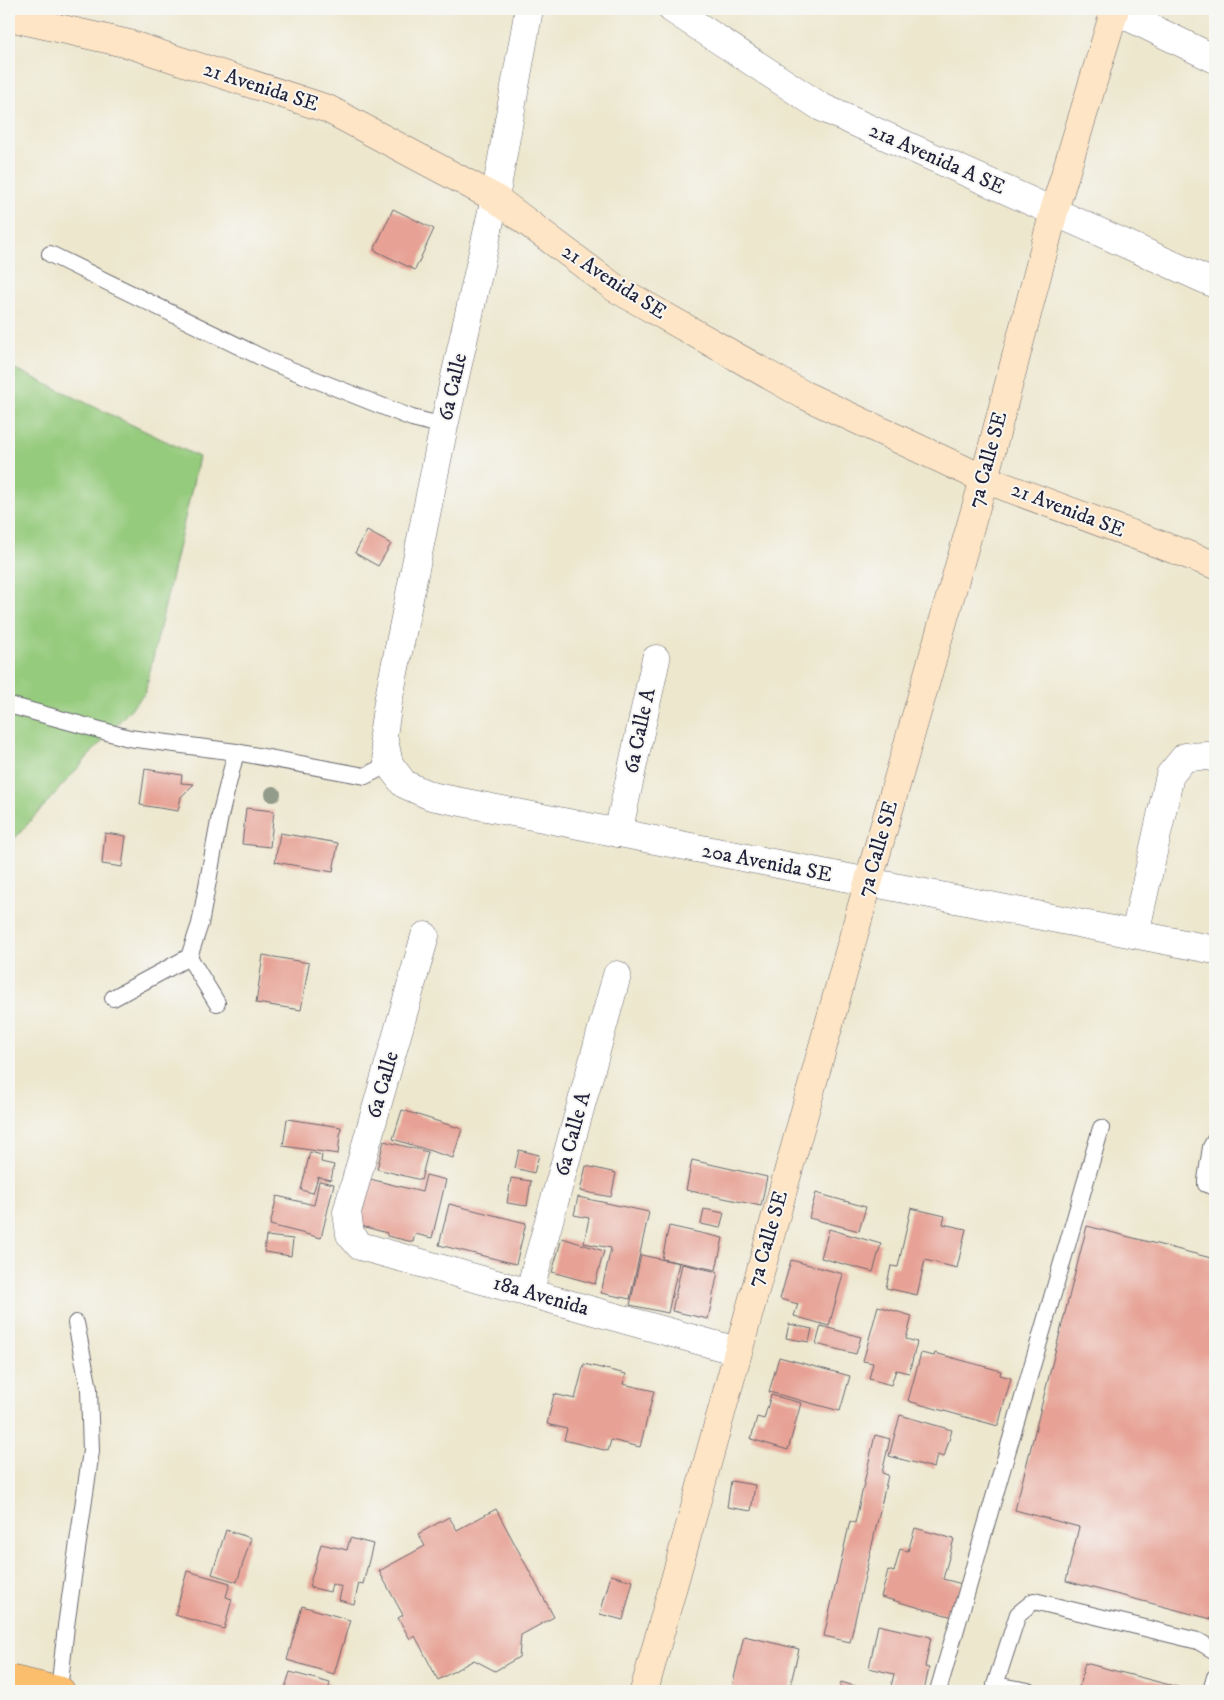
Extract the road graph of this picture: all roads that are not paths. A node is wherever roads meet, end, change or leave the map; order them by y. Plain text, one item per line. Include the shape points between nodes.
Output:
1 (529, 9) edge
2 (672, 9) edge
3 (1114, 9) edge
4 (9, 17) edge
5 (1215, 59) edge
6 (495, 198) junction
7 (1054, 211) junction
8 (50, 254) dead end
9 (1215, 284) edge
10 (444, 426) junction
11 (984, 479) junction
12 (1215, 566) edge
13 (656, 659) dead end
14 (9, 705) edge
15 (236, 752) junction
16 (1215, 758) edge
17 (389, 764) junction
18 (618, 833) junction
19 (868, 883) junction
20 (1135, 934) junction
21 (425, 936) dead end
22 (1215, 950) edge
23 (189, 957) junction
24 (617, 975) dead end
25 (112, 998) dead end
26 (217, 1003) dead end
27 (1101, 1128) dead end
28 (1215, 1140) edge
29 (1215, 1187) edge
30 (350, 1234) joint
31 (529, 1293) junction
32 (76, 1323) dead end
33 (737, 1351) junction
34 (1215, 1651) edge
35 (1215, 1677) edge
36 (9, 1679) edge
37 (994, 1688) edge
38 (60, 1691) edge
39 (644, 1691) edge
40 (938, 1691) edge
41 (1028, 1691) edge
42 (1211, 1691) edge

1 - 6 street, 6a Calle
2 - 7 street, 21a Avenida A SE via 821,107
3 - 5 street
3 - 7 street, 7a Calle SE
4 - 6 street, 21 Avenida SE via 130,44 328,109
6 - 10 street, 6a Calle
6 - 11 street, 21 Avenida SE via 615,288 804,395
7 - 9 street, 21a Avenida A SE
7 - 11 street, 7a Calle SE
8 - 10 lane via 271,362 412,418
10 - 17 street, 6a Calle via 382,734
11 - 12 street, 21 Avenida SE
11 - 19 street, 7a Calle SE
13 - 18 street, 6a Calle A
14 - 15 lane via 129,738
15 - 17 lane via 365,776
15 - 23 lane via 220,816 200,924
16 - 20 street via 1185,757 1170,775
17 - 18 street, 20a Avenida SE via 404,784 431,796
18 - 19 street, 20a Avenida SE
19 - 20 street, 20a Avenida SE
19 - 33 street, 7a Calle SE
20 - 22 street, 20a Avenida SE
21 - 30 street, 6a Calle via 347,1212
23 - 25 lane
23 - 26 lane
24 - 31 street, 6a Calle A
27 - 40 lane
28 - 29 lane via 1211,1147 1206,1184
30 - 31 street, 18a Avenida via 360,1246
31 - 33 street, 18a Avenida
32 - 38 lane via 89,1389 91,1451
33 - 39 street, 7a Calle SE
34 - 37 lane via 1198,1641 1034,1601 1018,1614
35 - 42 lane
36 - 38 main road
37 - 41 lane

